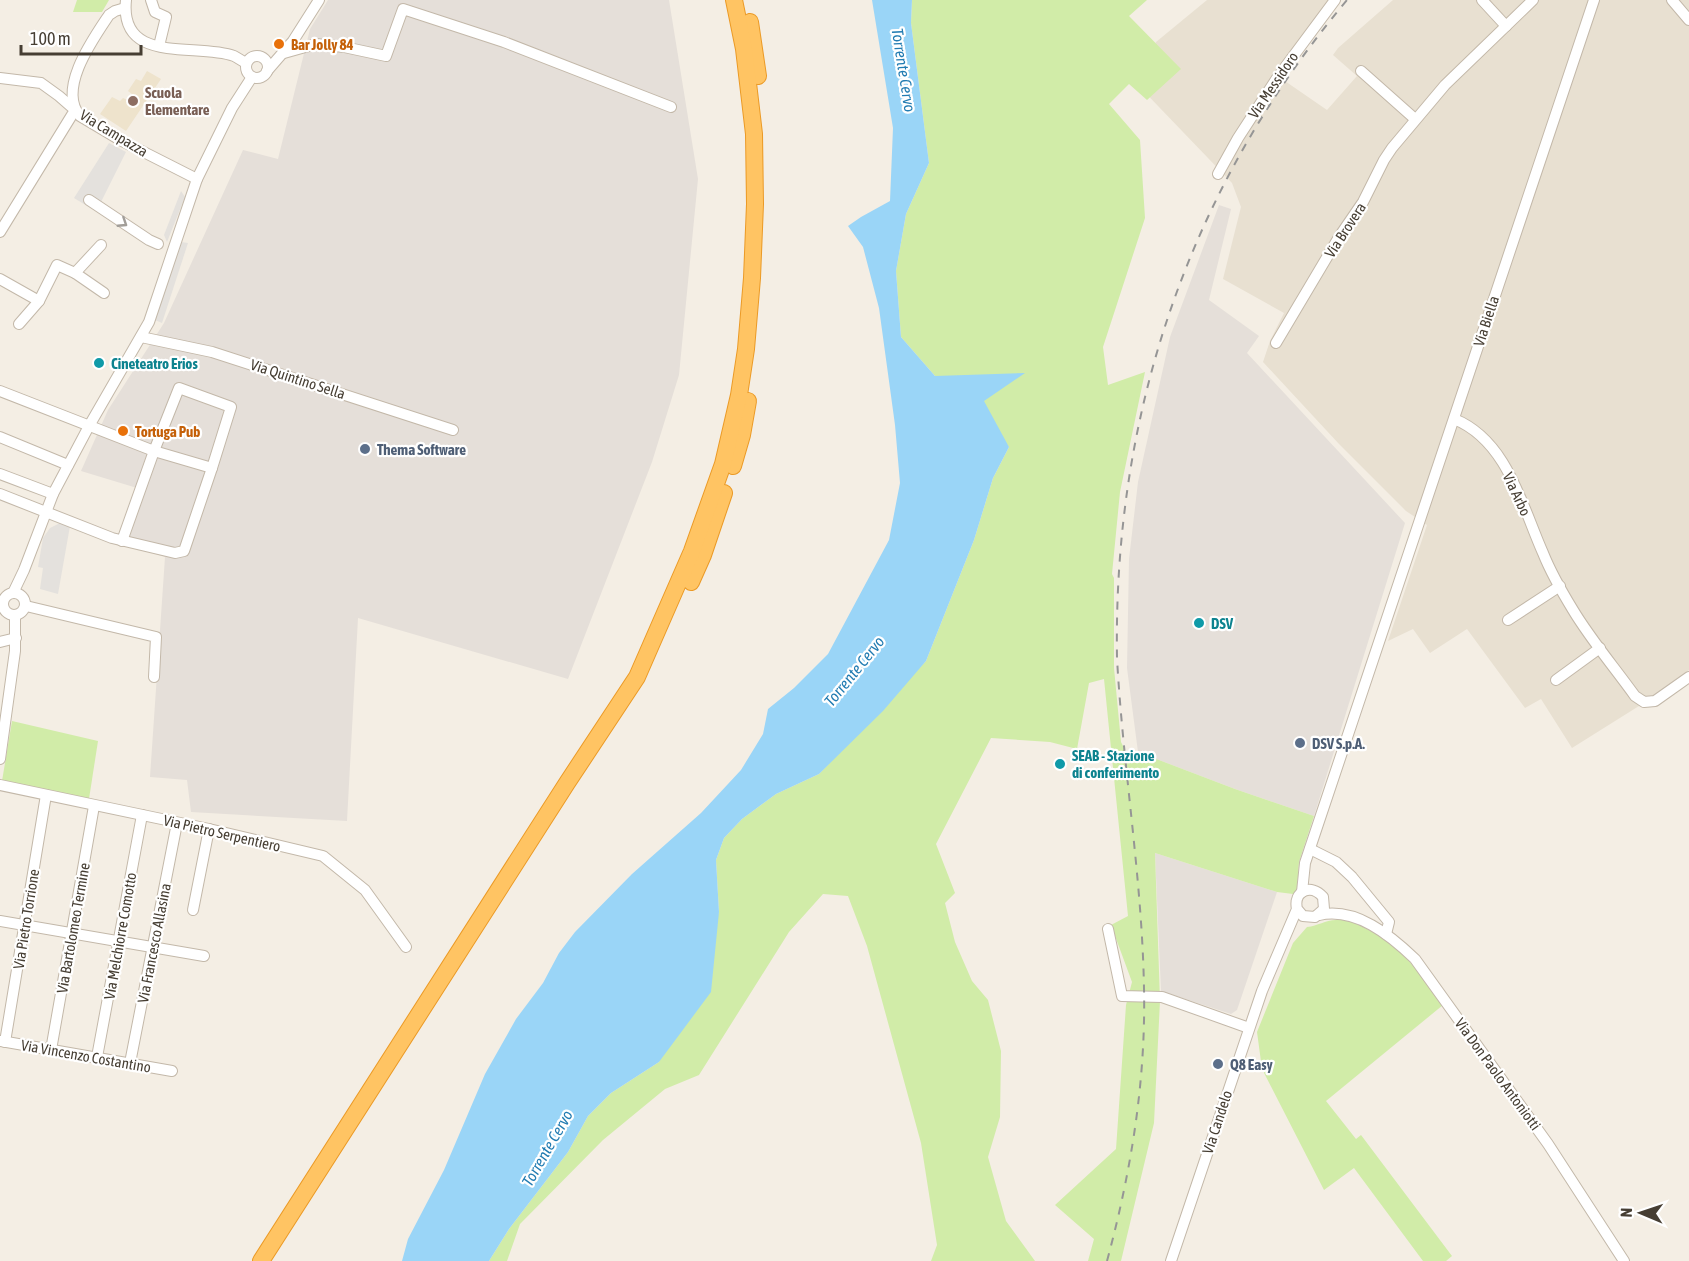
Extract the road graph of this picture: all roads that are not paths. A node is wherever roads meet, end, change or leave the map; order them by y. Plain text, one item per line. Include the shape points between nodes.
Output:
1 (151, 0) edge
2 (319, 0) edge
3 (734, 0) edge
4 (746, 0) edge
5 (1335, 0) edge
6 (1482, 0) edge
7 (1533, 0) edge
8 (1594, 0) edge
9 (1672, 0) edge
10 (125, 4) edge
11 (1689, 20) edge
12 (1506, 27) junction
13 (159, 46) junction
14 (262, 57) junction
15 (280, 57) junction
16 (246, 63) junction
17 (267, 71) junction
18 (1361, 71) dead end
19 (252, 77) junction
20 (0, 78) edge
21 (671, 107) dead end
22 (75, 110) junction
23 (1415, 119) junction
24 (1218, 174) dead end
25 (197, 179) junction
26 (88, 200) dead end
27 (0, 232) edge
28 (158, 244) dead end
29 (101, 245) dead end
30 (75, 273) junction
31 (0, 279) edge
32 (104, 293) dead end
33 (39, 301) junction
34 (20, 324) dead end
35 (141, 337) junction
36 (1276, 343) dead end
37 (0, 391) edge
38 (1454, 419) junction
39 (89, 426) junction
40 (453, 429) dead end
41 (0, 437) edge
42 (154, 451) junction
43 (68, 465) junction
44 (212, 468) junction
45 (0, 474) edge
46 (0, 494) edge
47 (53, 494) junction
48 (45, 512) junction
49 (122, 541) junction
50 (24, 570) junction
51 (1560, 586) junction
52 (13, 593) junction
53 (2, 602) edge
54 (25, 602) junction
55 (15, 616) junction
56 (1508, 620) dead end
57 (16, 638) junction
58 (0, 642) edge
59 (1600, 648) junction
60 (154, 677) dead end
61 (1689, 677) edge
62 (1556, 680) dead end
63 (0, 759) edge
64 (0, 785) edge
65 (46, 795) junction
66 (94, 806) junction
67 (141, 815) junction
68 (177, 823) junction
69 (209, 829) junction
70 (1310, 849) junction
71 (1302, 892) junction
72 (1321, 896) junction
73 (1297, 909) junction
74 (193, 910) dead end
75 (1346, 914) junction
76 (1313, 916) junction
77 (0, 921) edge
78 (25, 926) junction
79 (1390, 928) junction
80 (1108, 929) dead end
81 (72, 934) junction
82 (119, 942) junction
83 (153, 947) junction
84 (405, 947) dead end
85 (1280, 951) junction
86 (204, 956) dead end
87 (1249, 1028) junction
88 (3, 1041) edge
89 (51, 1050) junction
90 (97, 1057) junction
91 (130, 1063) junction
92 (172, 1071) dead end
93 (261, 1261) edge
94 (272, 1261) edge
95 (1171, 1261) edge
96 (1624, 1261) edge

1 - 13 street via 155,12 166,17
2 - 15 street
3 - 93 highway via 754,134 752,278 739,395 723,464 692,551 637,677
4 - 94 highway via 756,50 763,136 763,276 757,350 742,435 703,555 644,679
5 - 24 street, Via Messidoro via 1277,78
6 - 12 street
7 - 12 street, Via Brovera
8 - 38 street, Via Biella
9 - 11 street
10 - 13 street via 132,33
10 - 22 street, Via Campazza via 109,15 74,77
12 - 23 street, Via Brovera
13 - 16 street via 233,56
14 - 15 street
14 - 16 street via 254,56
14 - 17 street
15 - 17 street
15 - 21 street via 316,44 386,56 403,9 504,42
16 - 19 street
17 - 19 street via 259,78
18 - 23 street
19 - 25 street
20 - 22 street via 41,83
22 - 25 street, Via Campazza via 122,141
22 - 27 street
23 - 36 street, Via Brovera via 1384,160 1367,196
25 - 35 street
26 -> 28 street
29 - 30 street
30 - 32 street
30 - 33 street via 57,265
31 - 33 street
33 - 34 street
35 - 39 street
35 - 40 street, Via Quintino Sella via 212,352
37 - 39 street
38 - 51 street, Via Arbo via 1470,427 1494,450
38 - 70 street, Via Biella
39 - 42 street
39 - 43 street
41 - 43 street
42 - 44 street
42 - 44 street via 179,388 231,406
42 - 49 street
43 - 47 street
44 - 49 street via 184,551 175,553
45 - 47 street
46 - 48 street
47 - 48 street
48 - 49 street
48 - 50 street
50 - 52 street
50 - 54 street
51 - 56 street
51 - 59 street, Via Arbo
52 - 53 street
52 - 54 street
53 - 55 street via 6,612
54 - 55 street via 22,613
54 - 60 street via 156,637
55 - 57 street
57 - 58 street
57 - 63 street
59 - 61 street, Via Arbo via 1635,696 1644,702 1654,701
59 - 62 street
64 - 65 street, Via Pietro Serpentiero
65 - 66 street, Via Pietro Serpentiero
65 - 78 street, Via Pietro Torrione
66 - 67 street, Via Pietro Serpentiero
66 - 81 street, Via Bartolomeo Termine
67 - 68 street, Via Pietro Serpentiero
67 - 82 street, Via Melchiorre Comotto
68 - 69 street, Via Pietro Serpentiero
68 - 83 street, Via Francesco Allasina
69 - 74 street
69 - 84 street, Via Pietro Serpentiero via 323,856 365,890
70 - 71 street
70 - 72 street via 1309,875
70 - 79 street via 1336,862 1352,877
71 - 72 street via 1310,889
71 - 73 street
72 - 75 street, Via Don Paolo Antoniotti
72 - 76 street via 1324,909
73 - 76 street
73 - 85 street, Via Candelo
75 - 76 street, Via Don Paolo Antoniotti
75 - 79 street, Via Don Paolo Antoniotti
76 - 85 street, Via Candelo via 1293,932
77 - 78 street
78 - 81 street
78 - 88 street, Via Pietro Torrione
79 - 96 street, Via Don Paolo Antoniotti via 1548,1144
80 - 87 street via 1122,996 1162,997
81 - 82 street
81 - 89 street, Via Bartolomeo Termine
82 - 83 street
82 - 90 street, Via Melchiorre Comotto
83 - 86 street
83 - 91 street, Via Francesco Allasina
85 - 87 street, Via Candelo
87 - 95 street, Via Candelo
88 - 89 street, Via Vincenzo Costantino
89 - 90 street, Via Vincenzo Costantino
90 - 91 street, Via Vincenzo Costantino
91 - 92 street, Via Vincenzo Costantino

